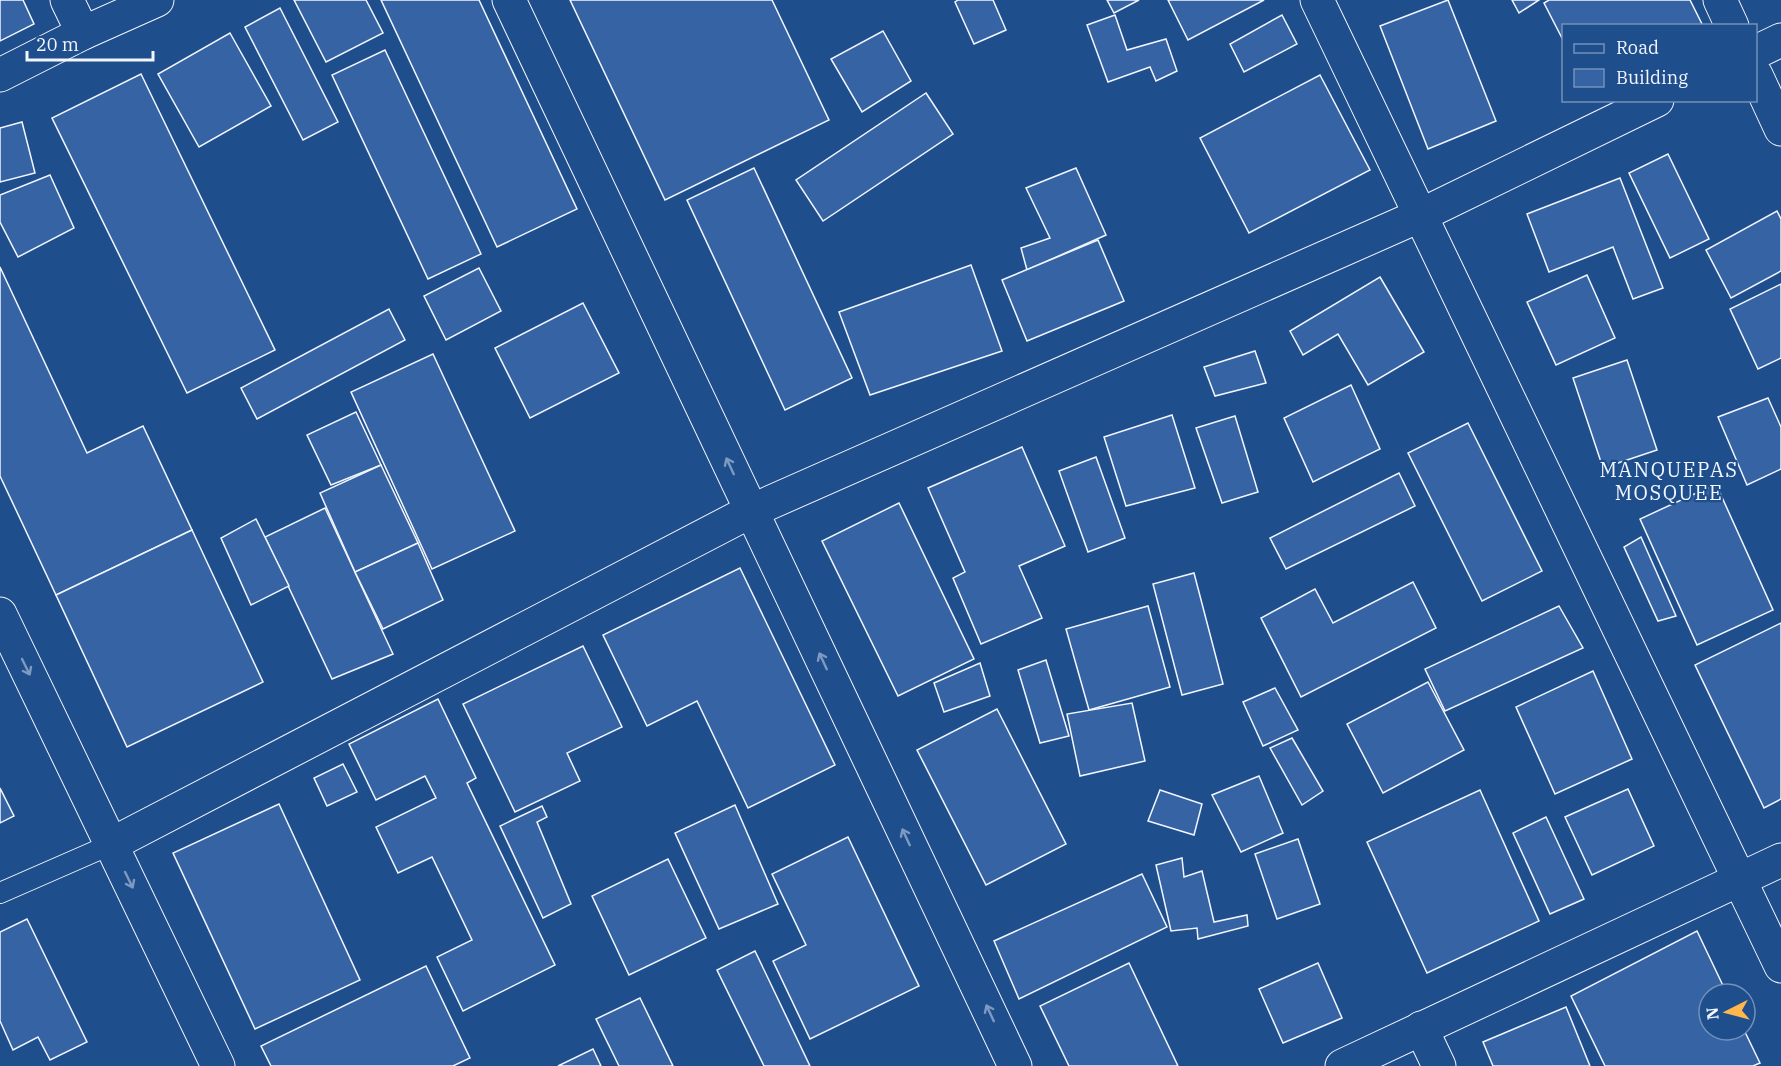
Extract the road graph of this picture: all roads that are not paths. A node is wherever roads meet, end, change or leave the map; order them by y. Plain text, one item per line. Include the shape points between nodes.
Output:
1 (67, 0) edge
2 (157, 0) edge
3 (509, 0) edge
4 (1317, 0) edge
5 (1720, 0) edge
6 (1731, 24) edge
7 (83, 33) junction
8 (1781, 40) edge
9 (1757, 51) edge
10 (0, 75) edge
11 (1757, 79) edge
12 (1653, 102) edge
13 (1781, 129) edge
14 (1419, 216) junction
15 (751, 511) junction
16 (0, 614) edge
17 (111, 844) junction
18 (1781, 860) edge
19 (1739, 879) junction
20 (0, 893) edge
21 (1781, 966) edge
22 (1421, 1028) junction
23 (218, 1066) edge
24 (1015, 1066) edge
25 (1342, 1066) edge
26 (1439, 1066) edge

1 - 7 street
2 - 7 street
15 -> 3 street
4 - 14 street
5 - 6 street
7 - 10 street
8 - 9 street
11 - 13 street
12 - 14 street
14 - 15 street
14 - 19 street
15 - 17 street
24 -> 15 street
16 -> 17 street
17 - 20 lane
17 -> 23 street
18 - 19 street
19 - 21 street
19 - 22 street
22 - 25 street
22 - 26 street

